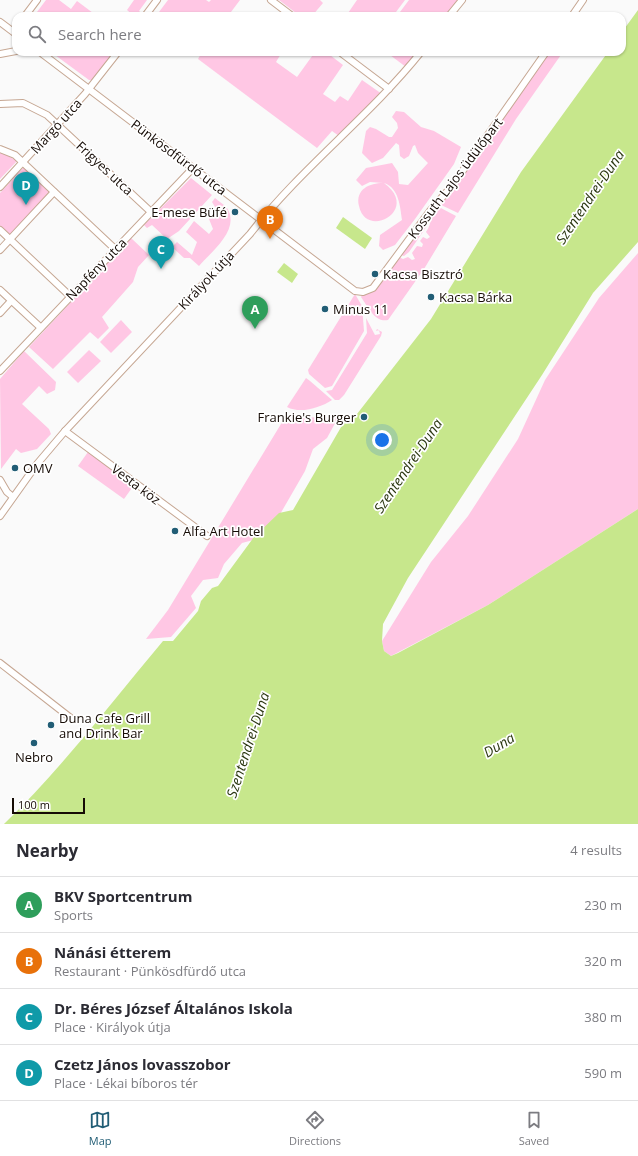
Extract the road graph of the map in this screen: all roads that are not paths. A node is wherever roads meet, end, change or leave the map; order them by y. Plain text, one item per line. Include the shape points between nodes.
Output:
1 (37, 0) edge
2 (158, 0) edge
3 (271, 0) edge
4 (462, 0) edge
5 (583, 0) edge
6 (28, 12) edge
7 (148, 12) edge
8 (287, 12) edge
9 (452, 12) edge
10 (575, 12) edge
11 (0, 22) edge
12 (12, 29) edge
13 (12, 51) edge
14 (0, 54) edge
15 (45, 56) edge
16 (115, 56) edge
17 (345, 56) edge
18 (418, 56) edge
19 (543, 56) edge
20 (89, 89) junction
21 (389, 89) junction
22 (0, 104) edge
23 (58, 125) junction
24 (0, 149) edge
25 (23, 163) junction
26 (193, 168) junction
27 (0, 187) edge
28 (54, 192) junction
29 (151, 212) junction
30 (261, 220) junction
31 (0, 230) edge
32 (10, 239) junction
33 (115, 249) junction
34 (0, 250) edge
35 (0, 290) edge
36 (355, 291) joint
37 (70, 296) junction
38 (11, 301) junction
39 (0, 313) edge
40 (40, 327) junction
41 (0, 371) edge
42 (65, 431) junction
43 (0, 480) edge
44 (13, 497) junction
45 (0, 516) edge
46 (207, 536) dead end
47 (0, 663) edge
48 (72, 718) dead end

1 - 6 street
2 - 7 street
3 - 8 street
4 - 9 street
5 - 10 street
11 - 12 street
13 - 14 street
15 - 20 street, Pünkösdfürdő utca
16 - 20 street, Margó utca
17 - 21 street
18 - 21 street, Királyok útja
19 - 36 street, Kossuth Lajos üdülőpart via 452,186 430,211 373,288 363,292
20 - 23 street, Margó utca
20 - 26 street, Pünkösdfürdő utca
21 - 30 street, Királyok útja via 368,112 316,159
22 - 23 street, Frigyes utca via 13,102 40,110
23 - 25 street, Margó utca
23 - 29 street, Frigyes utca
24 - 25 street via 11,153
25 - 27 street, Margó utca
25 - 28 street
26 - 29 street, Napfény utca
26 - 30 street, Pünkösdfürdő utca
28 - 32 street
28 - 33 street
29 - 33 street, Napfény utca
30 - 36 street, Pünkösdfürdő utca
30 - 42 street, Királyok útja
31 - 32 street
32 - 34 street
32 - 37 street
33 - 37 street, Napfény utca
35 - 38 street
37 - 40 street, Napfény utca
38 - 39 street
38 - 40 street
40 - 41 street, Napfény utca
42 - 44 street, Királyok útja
42 - 46 street, Vesta köz
43 - 44 street
44 - 45 street, Királyok útja
47 - 48 street

